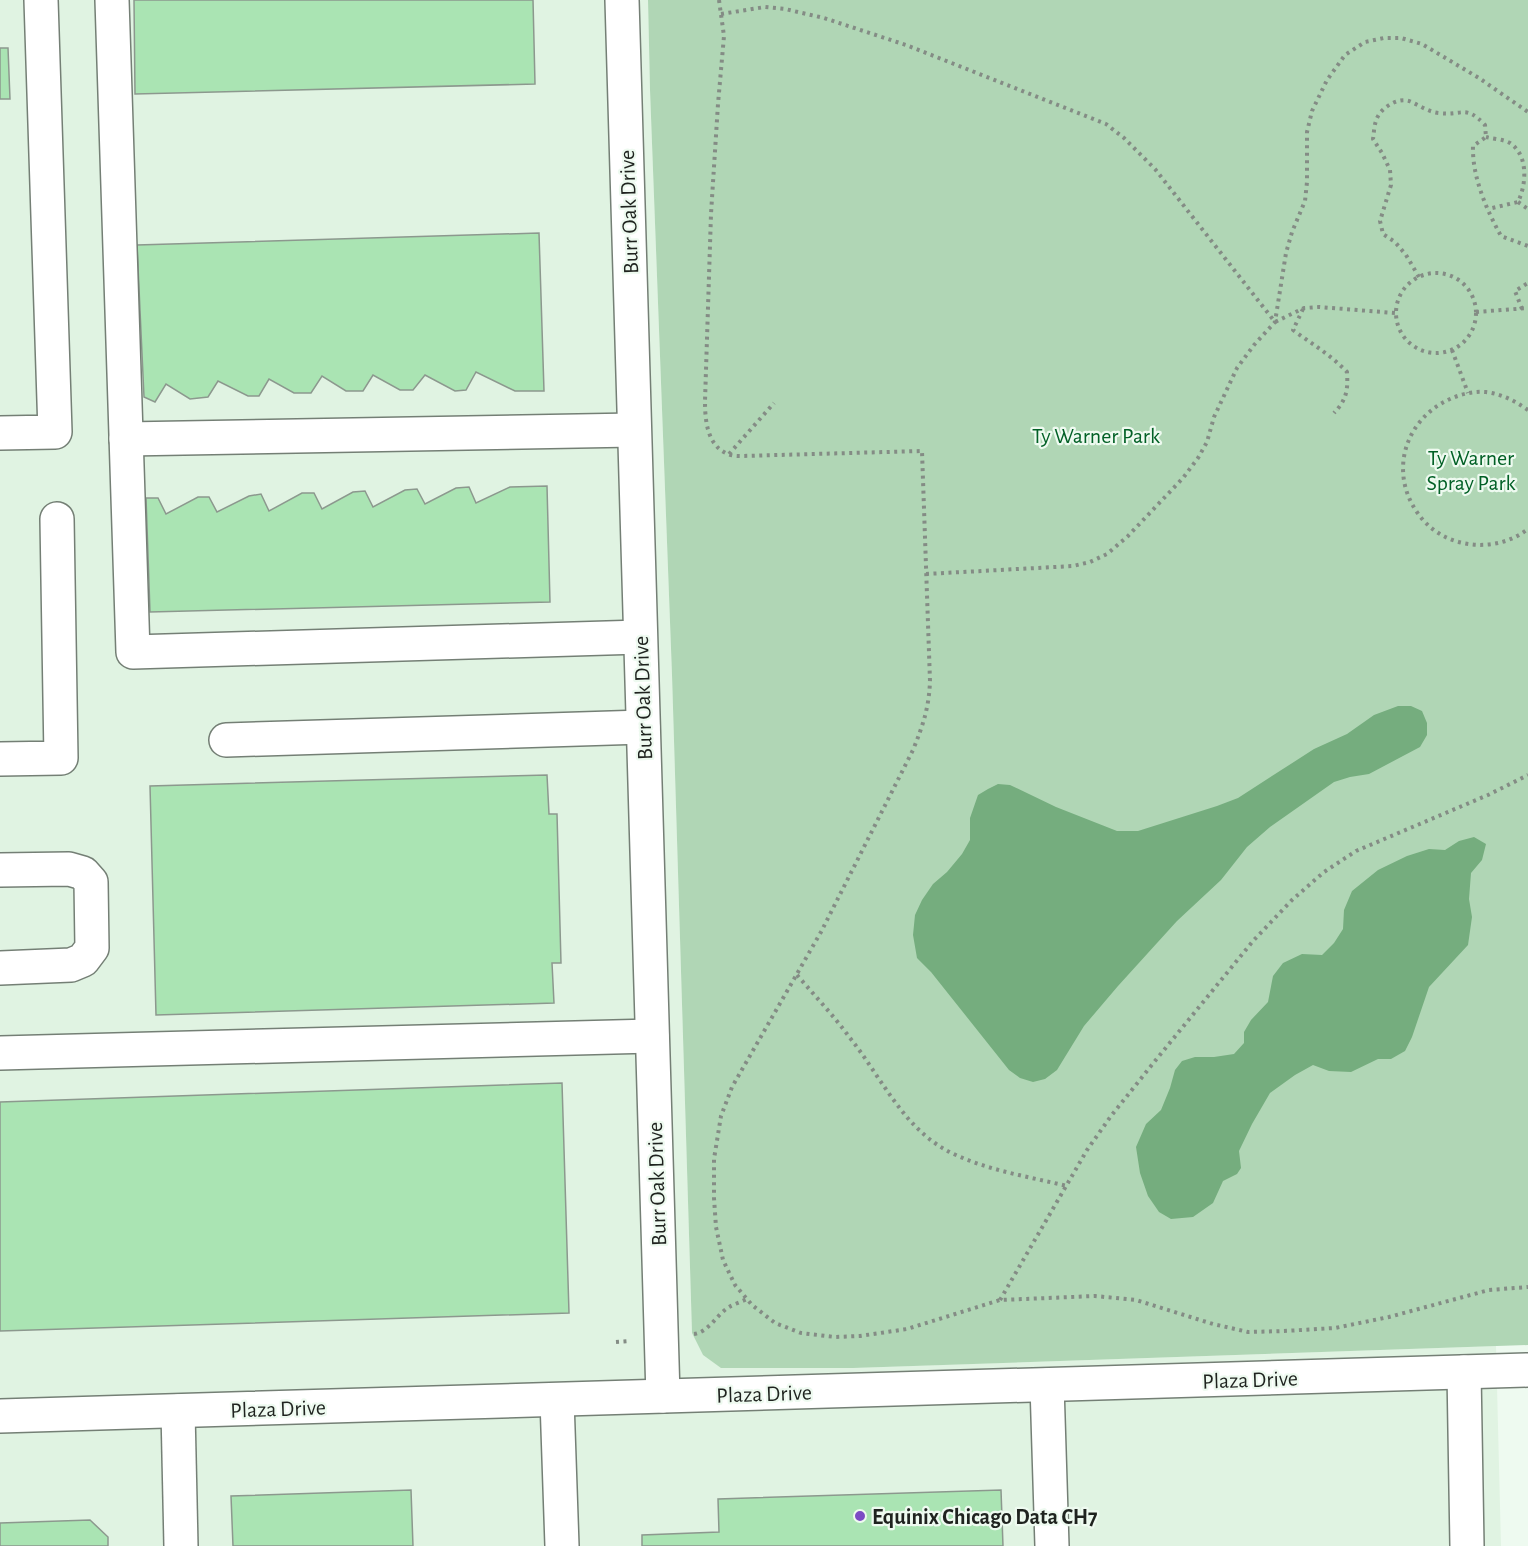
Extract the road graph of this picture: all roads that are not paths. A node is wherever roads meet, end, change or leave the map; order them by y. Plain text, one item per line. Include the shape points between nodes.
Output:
1 (41, 0) edge
2 (112, 0) edge
3 (622, 0) edge
4 (634, 430) junction
5 (0, 433) edge
6 (126, 439) junction
7 (57, 519) dead end
8 (640, 637) junction
9 (643, 727) junction
10 (226, 740) dead end
11 (0, 759) edge
12 (0, 870) edge
13 (0, 968) edge
14 (652, 1036) junction
15 (0, 1053) edge
16 (1528, 1370) edge
17 (1464, 1372) junction
18 (1047, 1385) junction
19 (663, 1396) junction
20 (557, 1400) junction
21 (178, 1411) junction
22 (0, 1416) edge
23 (182, 1546) edge
24 (562, 1546) edge
25 (1052, 1546) edge
26 (1467, 1546) edge

1 - 5 street via 55,432
2 - 6 street
3 - 4 street, Burr Oak Drive
4 - 6 street
4 - 8 street, Burr Oak Drive
6 - 8 street via 134,652
7 - 11 street via 61,758
8 - 9 street, Burr Oak Drive
9 - 10 street
9 - 14 street, Burr Oak Drive
12 - 13 street via 69,869 83,873 92,882 93,937 92,948 83,960 71,965
14 - 15 street
14 - 19 street, Burr Oak Drive
16 - 17 street, Plaza Drive
17 - 18 street, Plaza Drive
17 - 26 street
18 - 19 street, Plaza Drive
18 - 25 street
19 - 20 street, Plaza Drive
20 - 21 street, Plaza Drive
20 - 24 street
21 - 22 street, Plaza Drive
21 - 23 street

